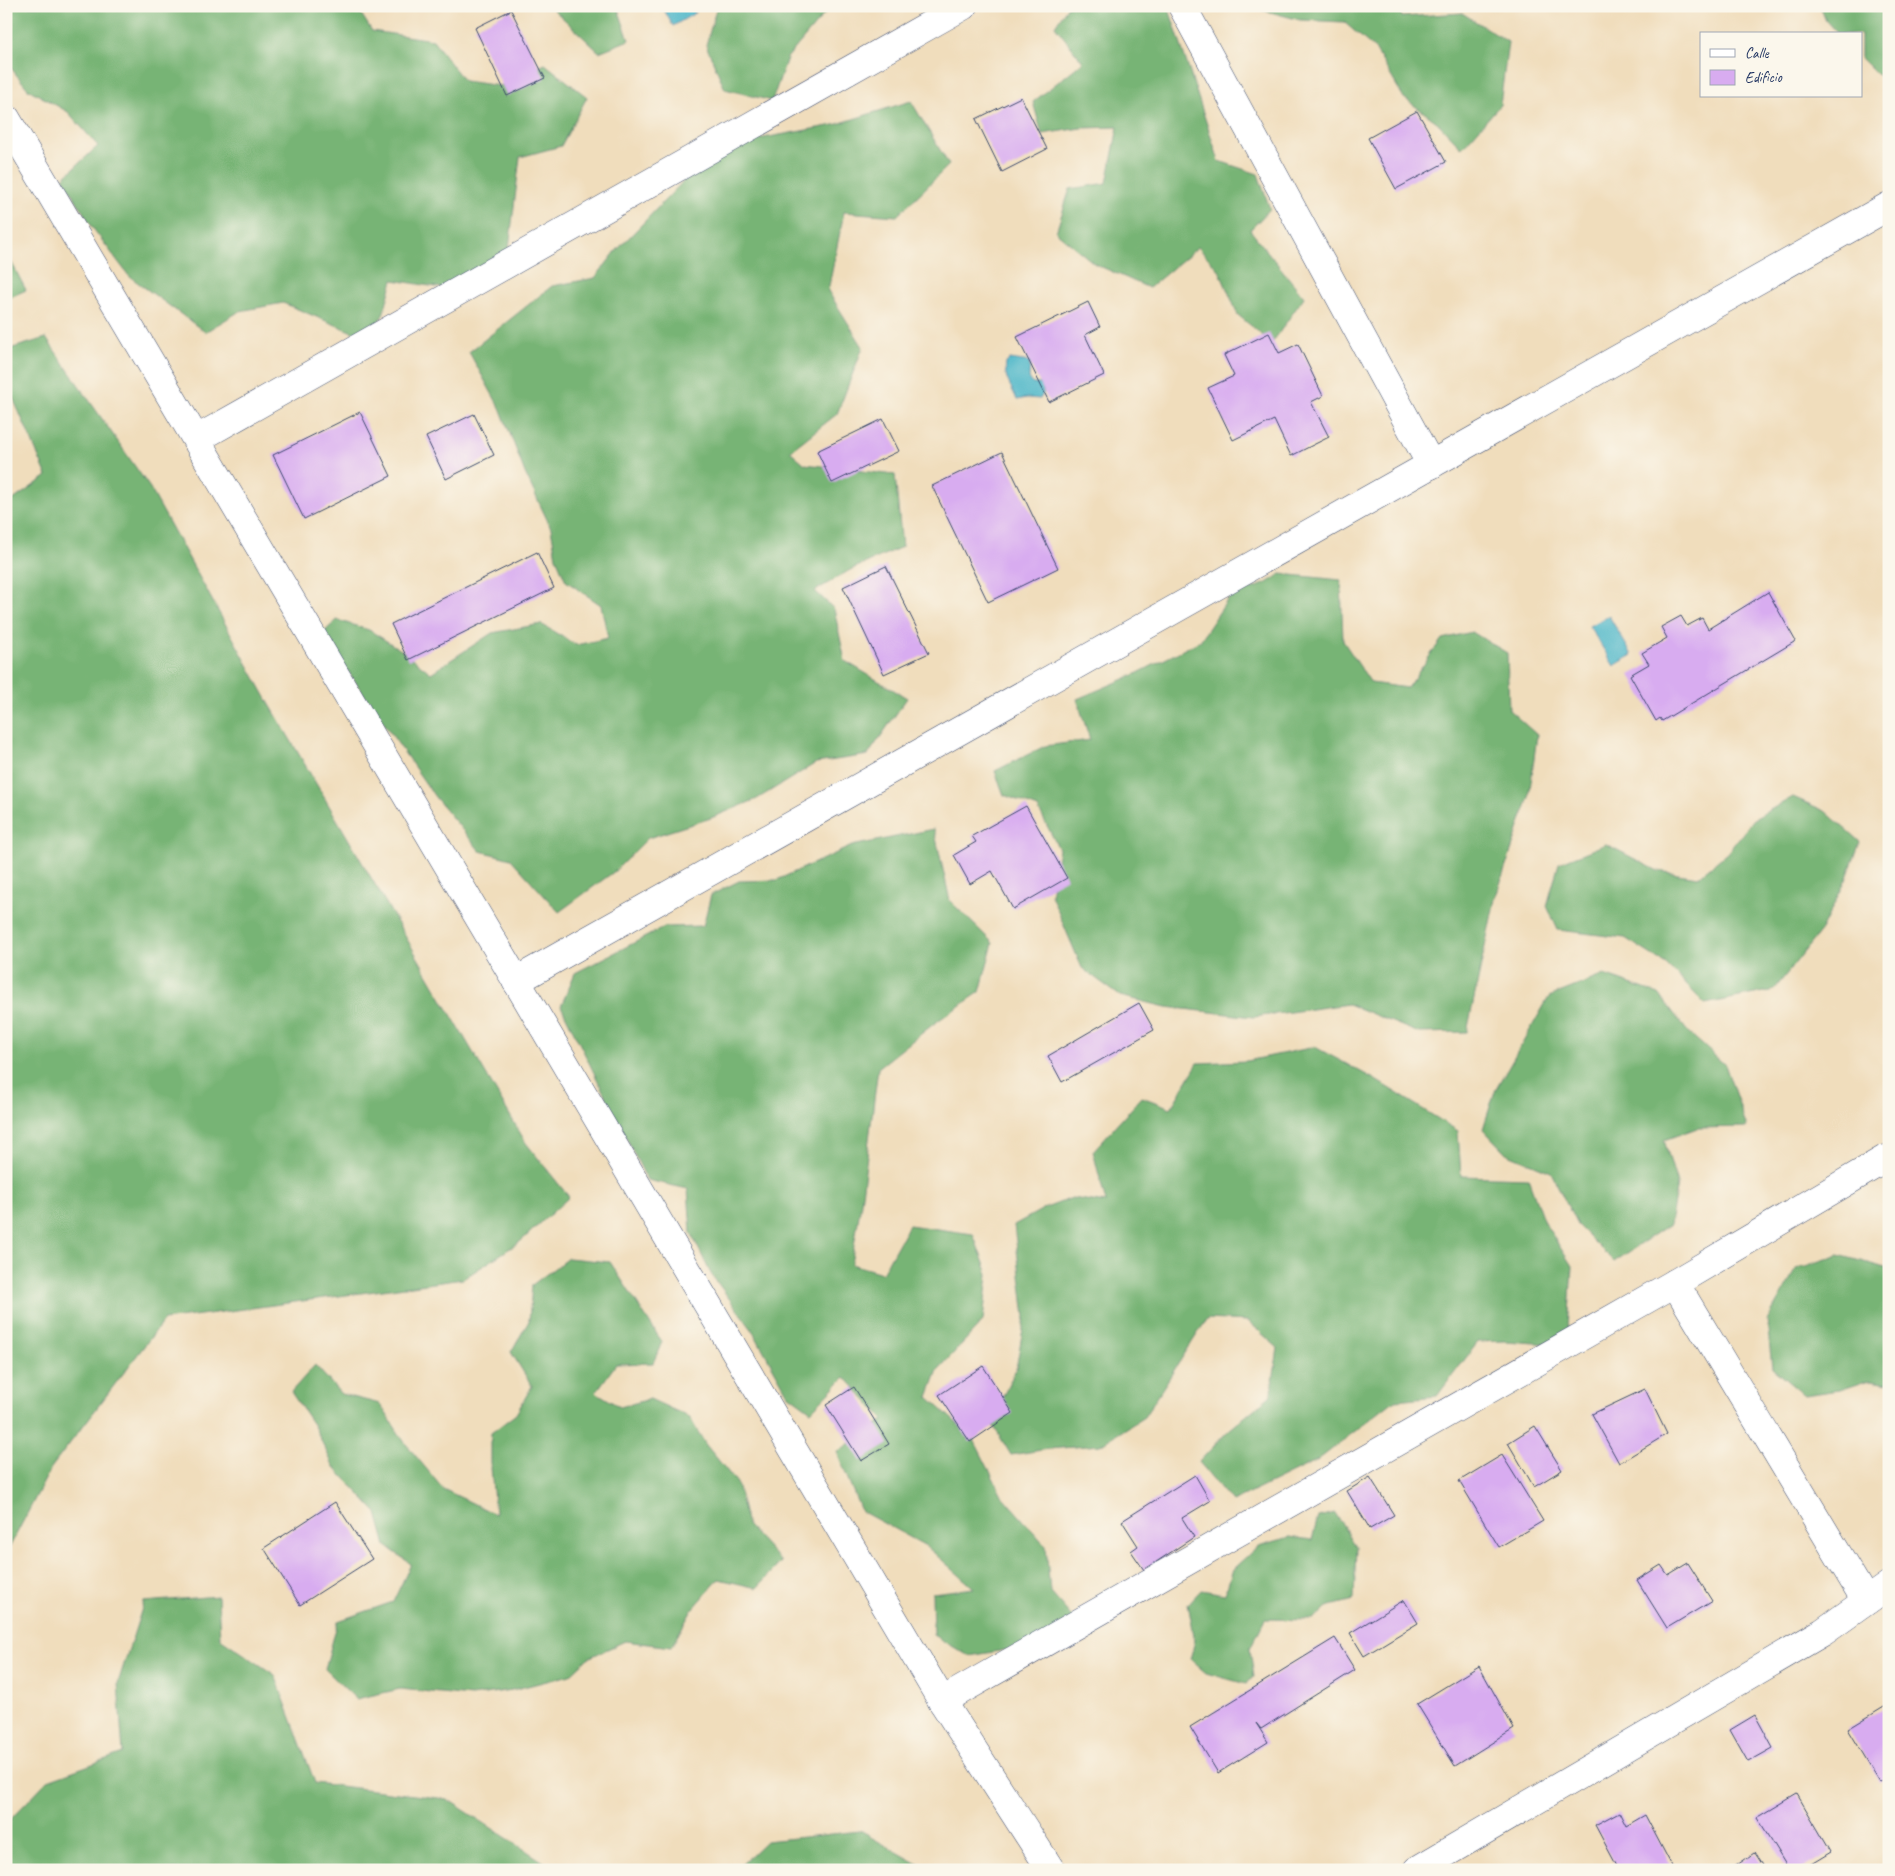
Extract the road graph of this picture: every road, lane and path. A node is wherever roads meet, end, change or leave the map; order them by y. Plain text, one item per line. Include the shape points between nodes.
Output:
1 (963, 6) edge
2 (1182, 6) edge
3 (6, 118) edge
4 (1889, 206) edge
5 (197, 439) junction
6 (1431, 465) junction
7 (516, 981) junction
8 (1885, 1159) dead end
9 (1675, 1283) junction
10 (1889, 1585) edge
11 (1866, 1601) junction
12 (942, 1701) junction
13 (1050, 1870) edge
14 (1417, 1870) edge

1 - 5 street
2 - 6 street
3 - 5 street
4 - 6 street
5 - 7 street
6 - 7 street
7 - 12 street
8 - 9 street
9 - 11 street
9 - 12 street
10 - 11 street
11 - 14 street via 1823,1632
12 - 13 street

